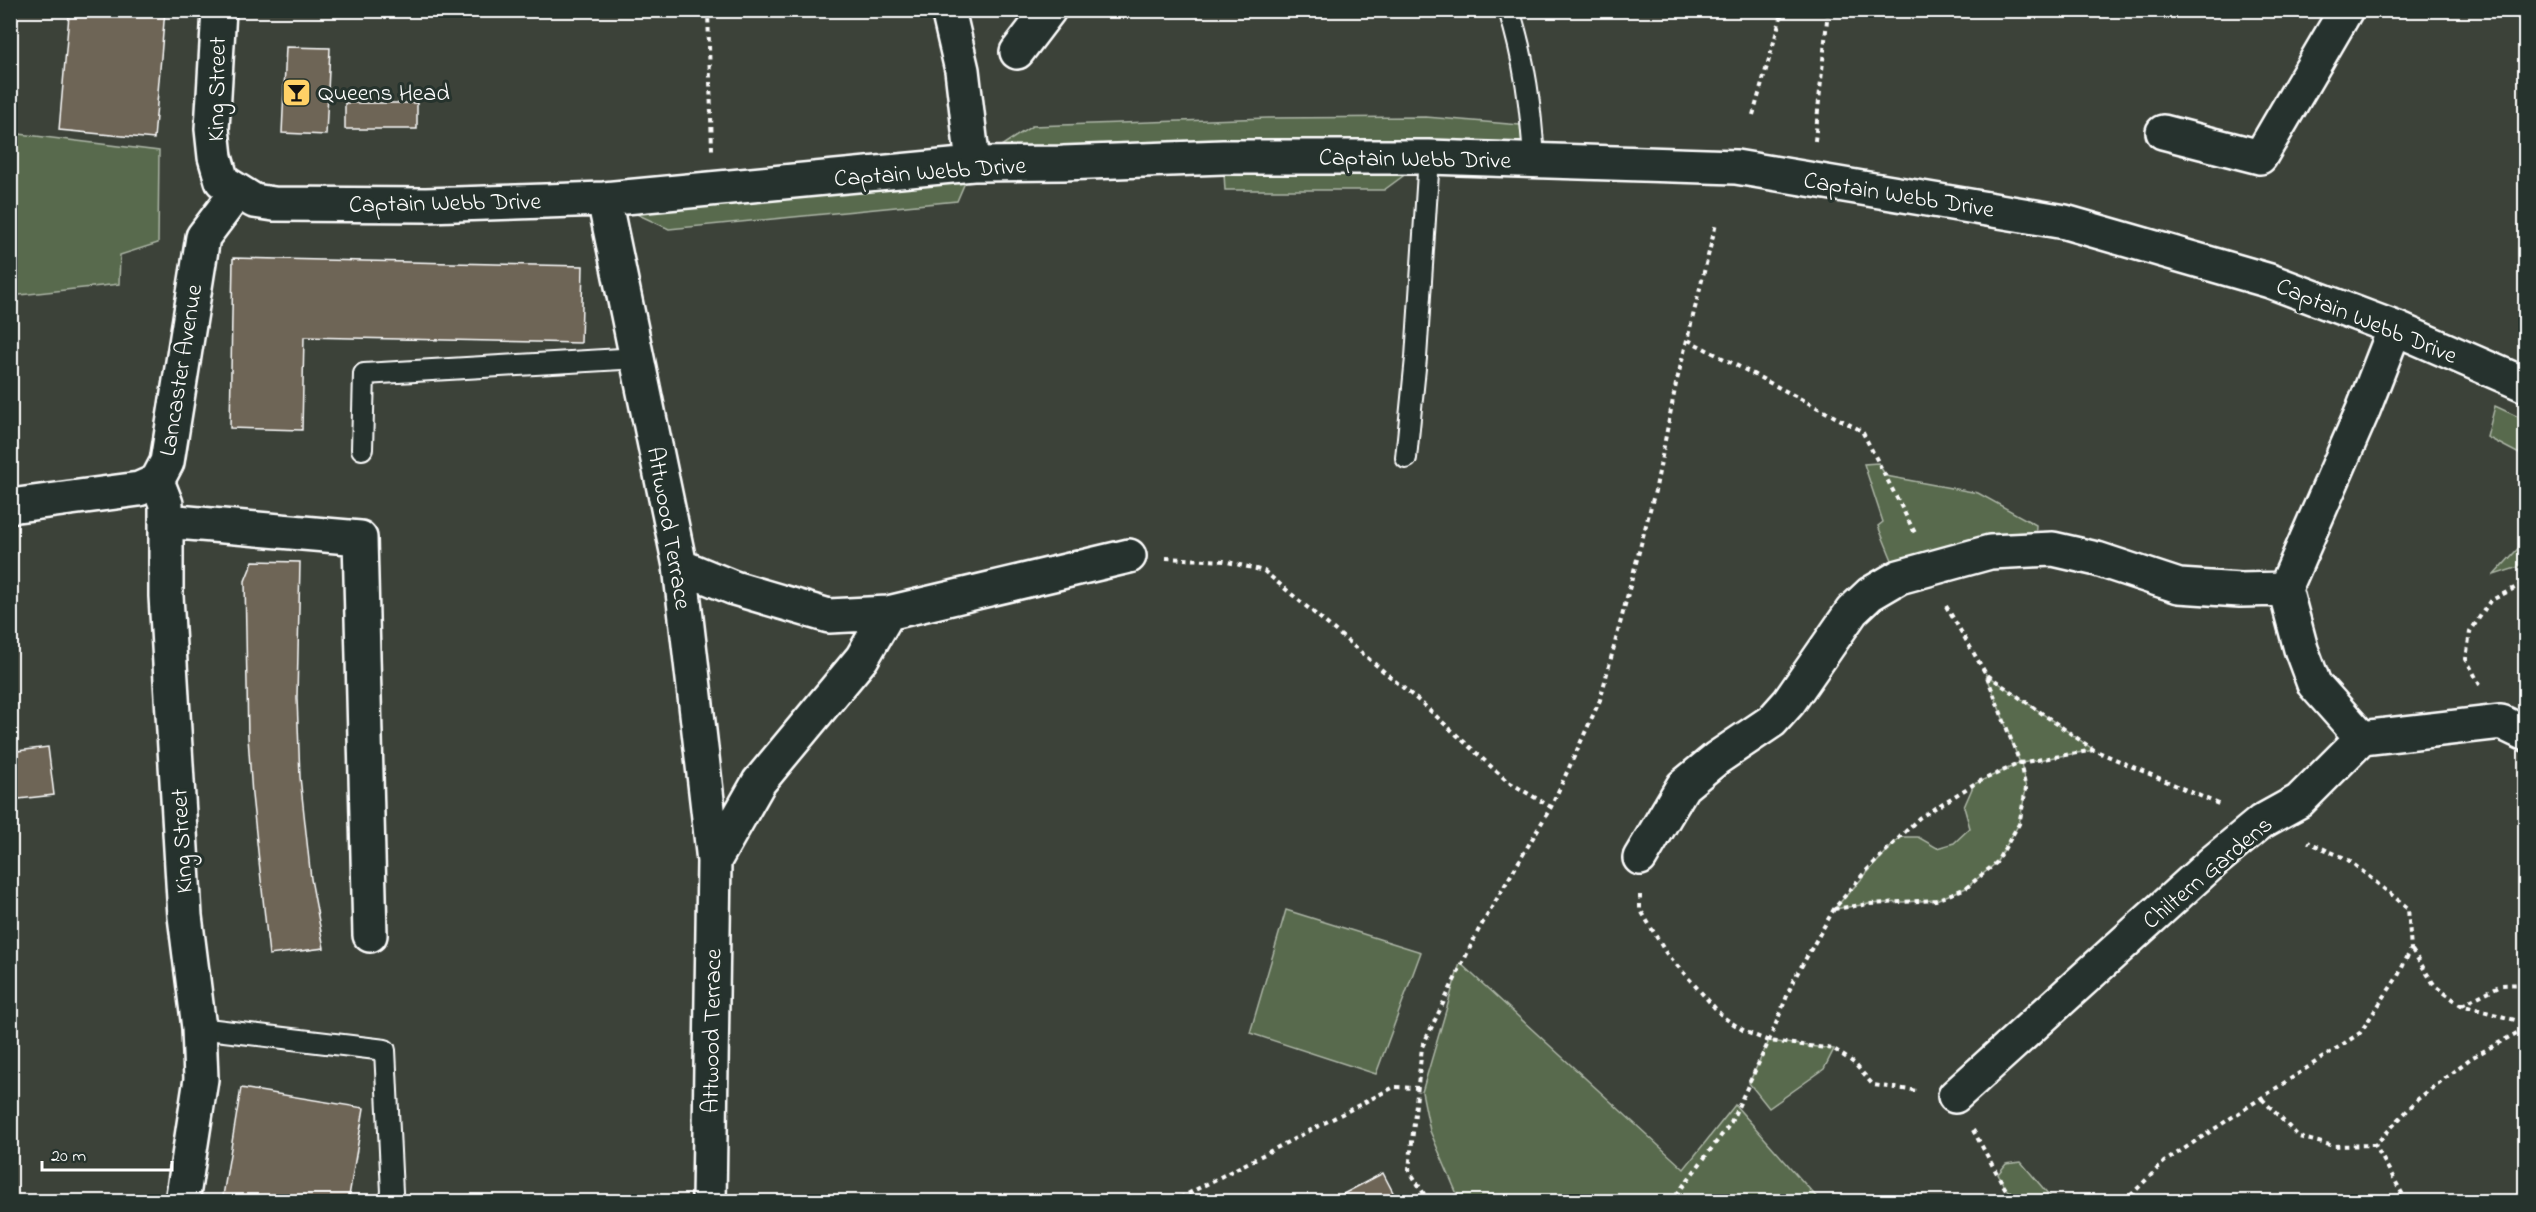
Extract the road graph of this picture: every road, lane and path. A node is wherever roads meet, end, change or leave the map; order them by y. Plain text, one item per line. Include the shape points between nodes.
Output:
1 (219, 10) edge
2 (708, 10) edge
3 (948, 10) edge
4 (1049, 10) edge
5 (1509, 10) edge
6 (1783, 10) edge
7 (1828, 10) edge
8 (2346, 10) edge
9 (1017, 52) dead end
10 (1753, 115) dead end
11 (2163, 132) dead end
12 (1429, 157) junction
13 (1534, 160) junction
14 (973, 164) junction
15 (1811, 179) junction
16 (713, 190) junction
17 (237, 192) junction
18 (604, 198) junction
19 (274, 204) joint
20 (1716, 224) dead end
21 (2395, 328) junction
22 (1688, 340) junction
23 (639, 358) junction
24 (2526, 385) edge
25 (362, 449) dead end
26 (1406, 458) dead end
27 (157, 481) junction
28 (10, 506) edge
29 (166, 521) junction
30 (1129, 556) joint
31 (680, 566) junction
32 (1934, 569) junction
33 (2526, 582) edge
34 (2285, 588) junction
35 (888, 613) junction
36 (1986, 674) junction
37 (2513, 728) edge
38 (2362, 738) junction
39 (2094, 750) junction
40 (2020, 763) junction
41 (1551, 807) junction
42 (2261, 822) junction
43 (1640, 858) joint
44 (714, 861) junction
45 (1834, 909) junction
46 (370, 935) dead end
47 (2411, 949) junction
48 (2526, 984) edge
49 (2461, 1005) junction
50 (2526, 1023) edge
51 (199, 1028) junction
52 (2526, 1028) edge
53 (1770, 1041) junction
54 (1418, 1088) junction
55 (1954, 1096) junction
56 (2262, 1099) junction
57 (2375, 1145) junction
58 (182, 1202) edge
59 (390, 1202) edge
60 (709, 1202) edge
61 (1172, 1202) edge
62 (1429, 1202) edge
63 (1671, 1202) edge
64 (2020, 1202) edge
65 (2124, 1202) edge
66 (2407, 1202) edge

1 - 17 street, King Street via 212,129 222,181
2 - 16 path
3 - 14 street via 962,70
4 - 9 street
5 - 13 lane via 1526,74
6 - 10 path
7 - 15 path
8 - 11 street via 2260,158
12 - 13 street, Captain Webb Drive
12 - 14 street, Captain Webb Drive via 1223,157
12 - 26 lane
13 - 15 street, Captain Webb Drive via 1737,166
14 - 16 street, Captain Webb Drive
15 - 21 street, Captain Webb Drive via 2065,222 2270,281
16 - 18 street, Captain Webb Drive
17 - 19 street, King Street via 254,201
17 - 27 street, Lancaster Avenue via 202,237 173,428 166,462
18 - 19 street, Captain Webb Drive via 426,205
18 - 23 street, Attwood Terrace
20 - 22 path
21 - 24 street, Captain Webb Drive
21 - 34 street
22 - 32 path via 1862,431
22 - 41 path via 1656,487 1600,700
23 - 25 lane via 364,374
23 - 31 street, Attwood Terrace
27 - 28 street, Lancaster Avenue via 139,489
27 - 29 street, King Street via 166,504
29 - 46 street via 360,538
29 - 51 street, King Street via 166,596 185,916
30 - 35 street
30 - 41 path via 1224,561 1264,571 1425,706 1507,781
31 - 35 street via 734,588 829,616
31 - 44 street, Attwood Terrace
32 - 34 street via 1990,552 2053,549 2179,586
32 - 36 path via 1947,610
32 - 43 street via 1899,577 1870,594 1852,611 1790,702 1772,721 1683,786
33 - 37 path via 2490,601 2470,632 2466,659
34 - 38 street via 2314,684
35 - 44 street, Attwood Terrace via 862,658 759,782
36 - 39 path
36 - 40 path
37 - 38 street
38 - 42 street, Chiltern Gardens via 2299,801
39 - 40 path
39 - 42 path
40 - 45 path via 1974,784 1919,818
40 - 45 path via 2026,789 2019,824 1996,863 1965,888 1936,900
41 - 54 path via 1478,931 1422,1047
42 - 47 path via 2347,859 2408,908
42 - 55 street, Chiltern Gardens
43 - 53 path via 1640,909 1666,953 1723,1017
44 - 60 street, Attwood Terrace
45 - 53 path via 1793,981
47 - 49 path via 2435,986
47 - 56 path via 2360,1033
48 - 49 path via 2501,985
49 - 50 path
51 - 58 street, King Street via 201,1079
51 - 59 lane via 385,1050
52 - 57 path via 2472,1058 2418,1099
53 - 55 path via 1834,1049 1854,1063 1873,1085
53 - 63 path via 1730,1124
54 - 61 path via 1394,1087
54 - 62 path via 1409,1170
55 - 64 path via 2006,1188
56 - 57 path via 2299,1137 2334,1146
56 - 65 path via 2164,1162
57 - 66 path

